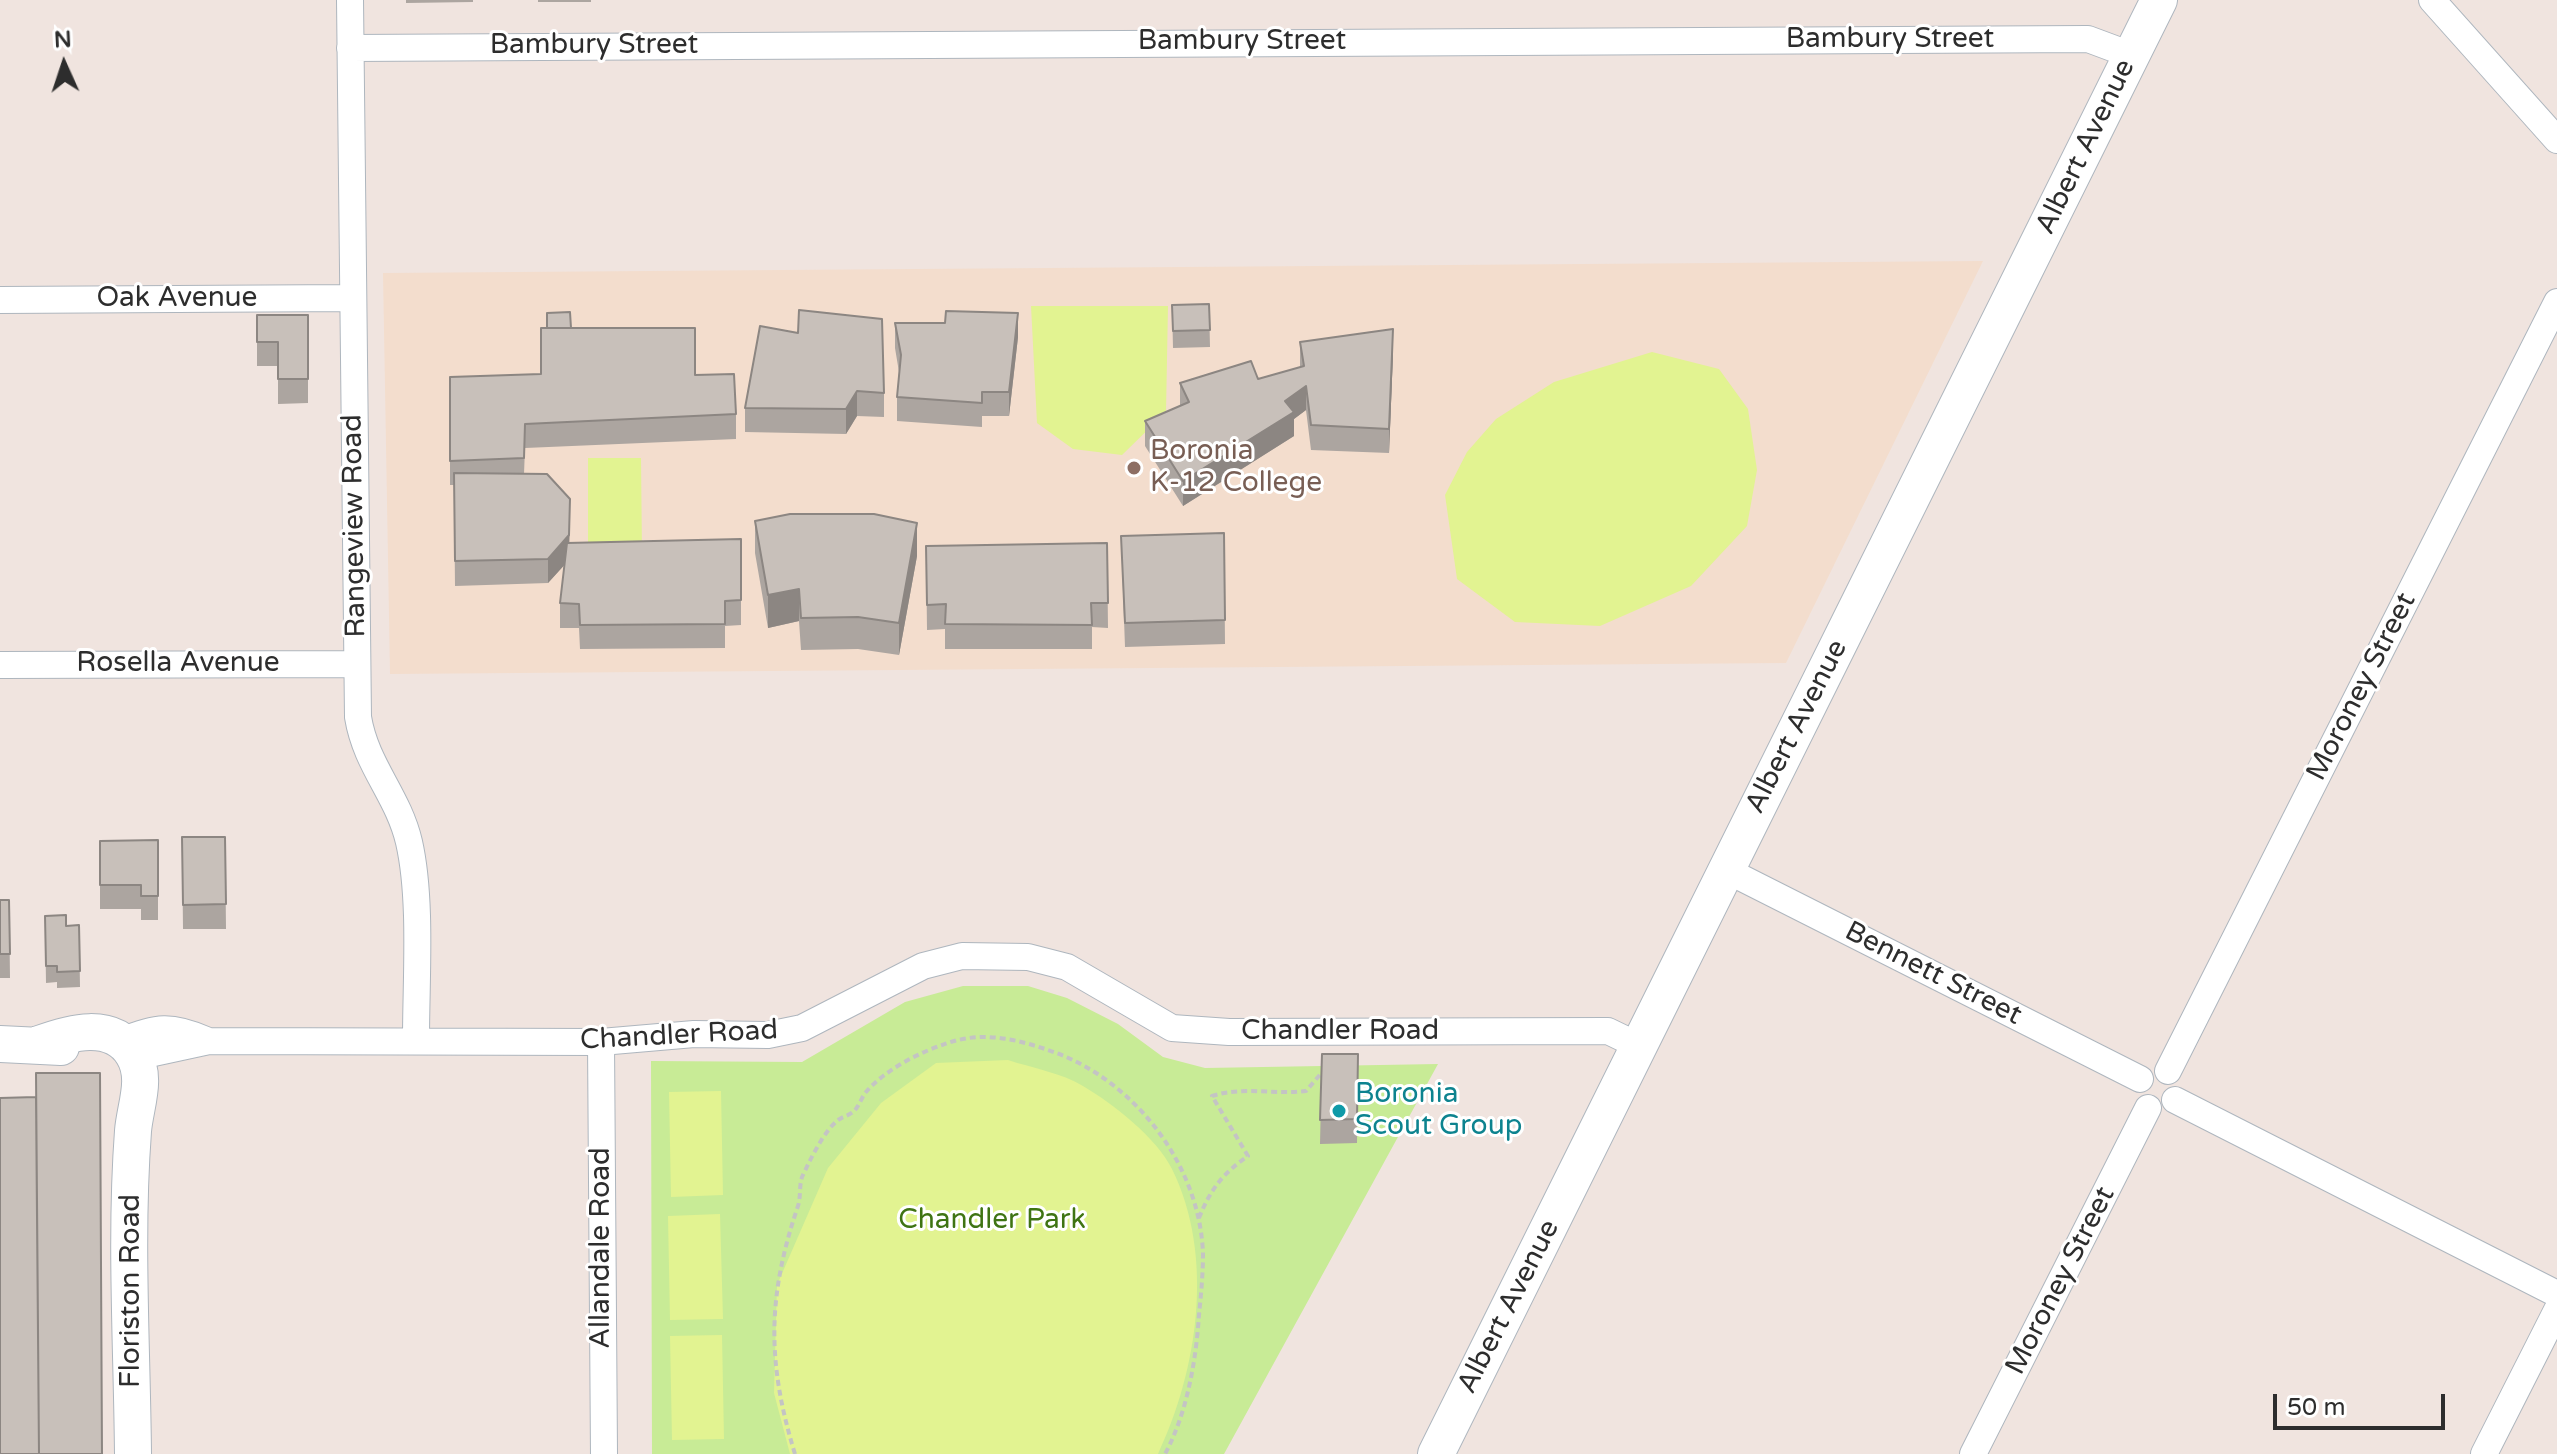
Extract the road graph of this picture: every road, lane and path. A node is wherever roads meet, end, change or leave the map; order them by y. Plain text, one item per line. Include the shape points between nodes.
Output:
1 (350, 0) edge
2 (2159, 0) edge
3 (2432, 0) edge
4 (350, 48) junction
5 (2131, 55) junction
6 (2557, 140) edge
7 (353, 298) junction
8 (0, 300) edge
9 (2557, 302) edge
10 (357, 664) junction
11 (0, 665) edge
12 (1726, 870) junction
13 (1329, 1032) junction
14 (416, 1039) junction
15 (601, 1042) junction
16 (0, 1044) edge
17 (1639, 1046) junction
18 (122, 1053) junction
19 (2168, 1071) junction
20 (2140, 1079) junction
21 (2175, 1100) junction
22 (2148, 1108) junction
23 (1198, 1221) junction
24 (2557, 1294) edge
25 (2557, 1310) edge
26 (133, 1454) edge
27 (604, 1454) edge
28 (795, 1454) edge
29 (1165, 1454) edge
30 (1436, 1454) edge
31 (1973, 1454) edge
32 (2484, 1454) edge

1 - 4 street, Rangeview Road
2 - 5 main road, Albert Avenue
3 - 6 street
4 - 5 street, Bambury Street via 2088,39
4 - 7 street, Rangeview Road
5 - 12 main road, Albert Avenue
7 - 8 street, Oak Avenue
7 - 10 street, Rangeview Road
9 - 19 street, Moroney Street
10 - 11 street, Rosella Avenue
10 - 14 street, Rangeview Road via 362,745 392,795 409,843
12 - 17 main road, Albert Avenue
12 - 20 street, Bennett Street
13 - 15 street, Chandler Road via 1172,1028 1067,967 1028,957 962,956 923,966 802,1028 768,1035 694,1034
13 - 17 street, Chandler Road via 1608,1031
13 - 23 path via 1328,1062 1306,1091 1232,1089 1212,1096 1248,1156 1226,1171
14 - 15 street, Chandler Road
14 - 18 street, Chandler Road via 209,1041 170,1029 143,1032
15 - 27 street, Allandale Road
16 - 18 main road
17 - 30 main road, Albert Avenue
18 - 26 main road, Floriston Road via 119,1080 133,1128
19 - 20 street via 2152,1069
19 - 21 street via 2178,1084
20 - 22 street via 2137,1095
21 - 22 street via 2163,1110
21 - 24 street
22 - 31 street, Moroney Street
23 - 28 path via 1158,1130 1093,1070 1017,1039 980,1037 918,1055 886,1074 854,1112 835,1122 801,1180 773,1318 775,1380
23 - 29 path via 1203,1253 1198,1340 1176,1433
25 - 32 street

